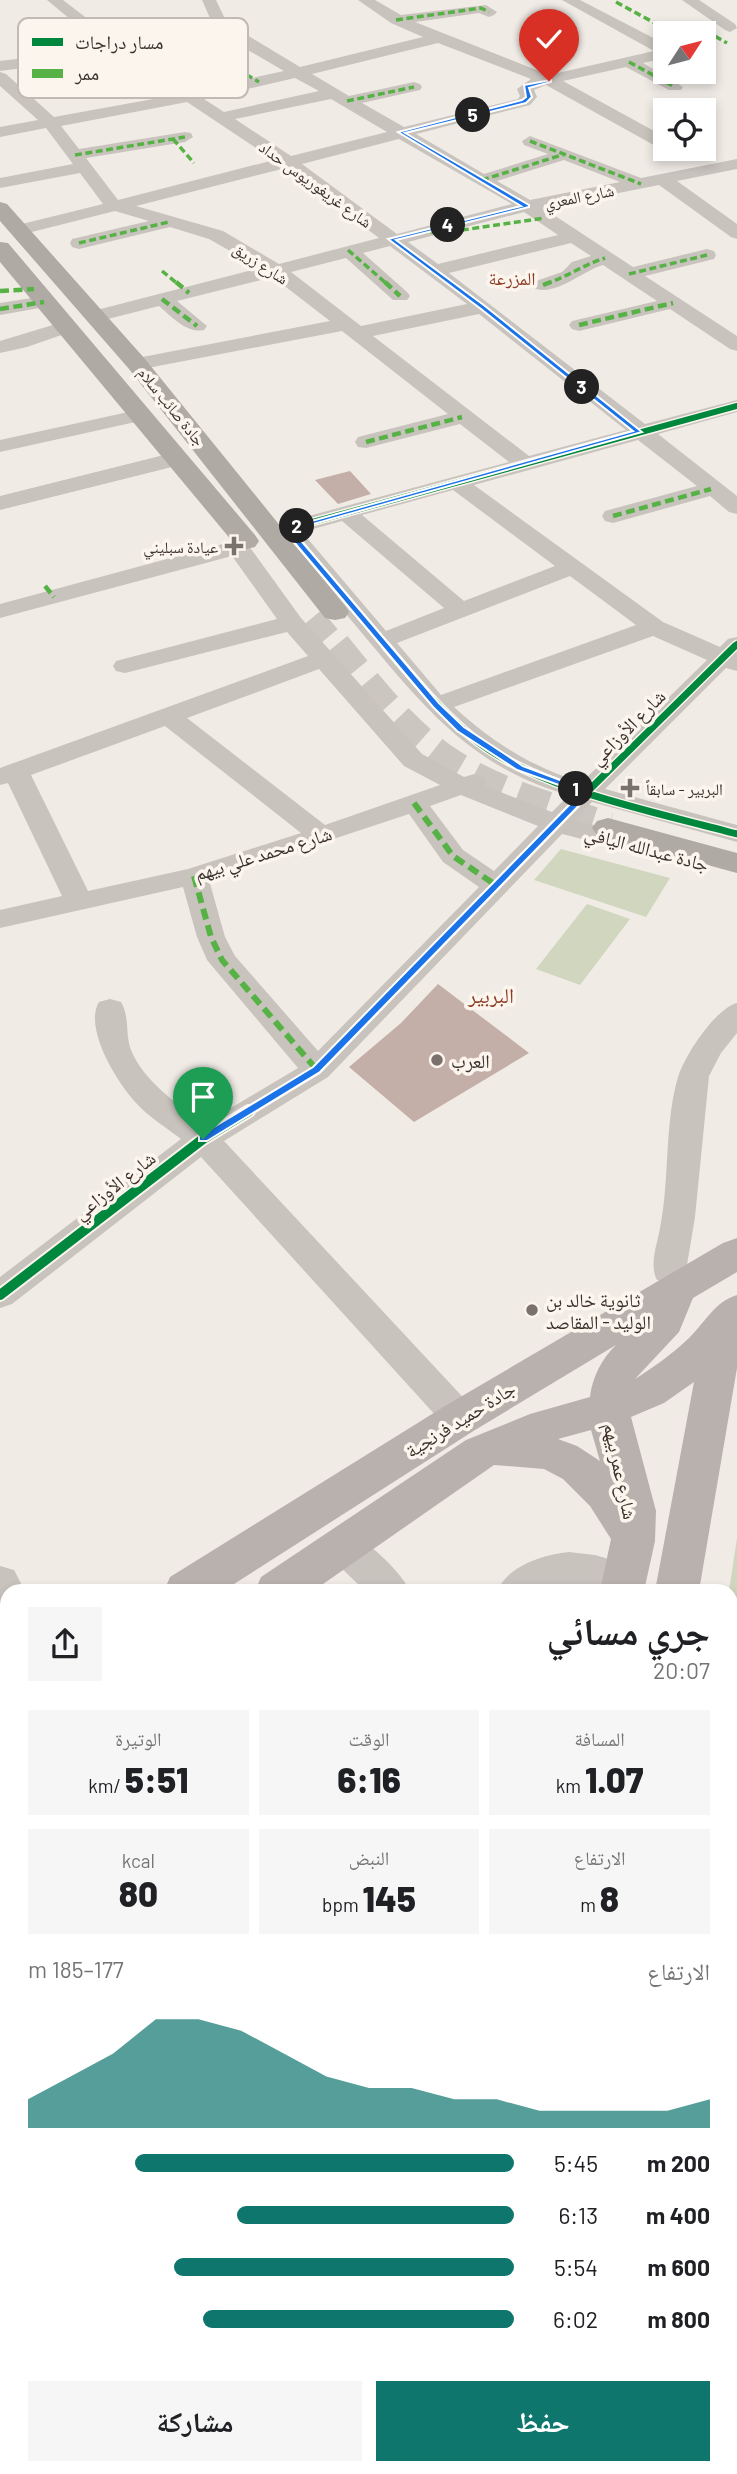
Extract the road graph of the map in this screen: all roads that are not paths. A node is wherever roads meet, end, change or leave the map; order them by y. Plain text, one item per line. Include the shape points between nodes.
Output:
1 (54, 0) edge
2 (209, 0) edge
3 (365, 0) edge
4 (569, 0) edge
5 (689, 0) edge
6 (616, 2) dead end
7 (489, 12) dead end
8 (75, 18) edge
9 (218, 18) edge
10 (396, 20) junction
11 (653, 22) edge
12 (733, 26) edge
13 (436, 39) junction
14 (716, 39) edge
15 (248, 43) edge
16 (653, 43) edge
17 (727, 43) dead end
18 (648, 44) junction
19 (653, 46) edge
20 (653, 55) edge
21 (629, 62) junction
22 (18, 64) edge
23 (0, 66) edge
24 (301, 73) junction
25 (248, 75) edge
26 (0, 77) edge
27 (549, 81) junction
28 (260, 82) junction
29 (248, 85) edge
30 (414, 87) dead end
31 (675, 87) dead end
32 (18, 93) edge
33 (341, 97) junction
34 (23, 98) edge
35 (184, 98) edge
36 (192, 98) edge
37 (222, 117) junction
38 (50, 122) junction
39 (0, 132) edge
40 (400, 133) junction
41 (653, 137) edge
42 (530, 141) dead end
43 (565, 154) junction
44 (79, 161) junction
45 (695, 161) edge
46 (289, 162) junction
47 (194, 163) dead end
48 (737, 164) edge
49 (711, 170) junction
50 (662, 179) junction
51 (482, 180) junction
52 (0, 183) edge
53 (640, 184) junction
54 (113, 205) junction
55 (527, 206) junction
56 (0, 208) edge
57 (545, 218) junction
58 (169, 222) junction
59 (12, 229) edge
60 (420, 232) junction
61 (737, 233) edge
62 (573, 237) junction
63 (391, 239) junction
64 (79, 243) dead end
65 (0, 248) edge
66 (348, 250) junction
67 (707, 256) dead end
68 (606, 258) junction
69 (276, 270) junction
70 (163, 271) dead end
71 (434, 271) junction
72 (629, 274) junction
73 (543, 285) dead end
74 (0, 291) edge
75 (189, 293) junction
76 (39, 296) junction
77 (400, 296) dead end
78 (162, 299) junction
79 (673, 303) junction
80 (483, 307) junction
81 (0, 309) edge
82 (96, 316) junction
83 (579, 325) dead end
84 (197, 326) dead end
85 (66, 327) junction
86 (353, 329) junction
87 (737, 345) edge
88 (0, 347) edge
89 (137, 364) junction
90 (737, 406) edge
91 (142, 415) junction
92 (462, 417) junction
93 (75, 429) junction
94 (639, 432) junction
95 (3, 442) edge
96 (366, 442) dead end
97 (213, 457) junction
98 (176, 458) junction
99 (526, 464) junction
100 (126, 471) junction
101 (457, 483) junction
102 (711, 489) junction
103 (0, 503) edge
104 (737, 507) edge
105 (347, 513) junction
106 (613, 516) dead end
107 (287, 529) junction
108 (238, 547) junction
109 (573, 568) junction
110 (0, 611) edge
111 (462, 611) junction
112 (313, 618) junction
113 (654, 627) junction
114 (381, 641) junction
115 (732, 655) edge
116 (324, 659) junction
117 (125, 666) dead end
118 (436, 705) junction
119 (169, 716) junction
120 (475, 740) junction
121 (520, 768) junction
122 (436, 773) junction
123 (8, 774) edge
124 (461, 786) junction
125 (587, 792) junction
126 (414, 803) junction
127 (611, 820) junction
128 (557, 824) junction
129 (737, 834) edge
130 (321, 836) junction
131 (737, 848) edge
132 (737, 863) edge
133 (737, 873) edge
134 (194, 876) junction
135 (497, 886) junction
136 (78, 900) junction
137 (0, 919) edge
138 (110, 1009) dead end
139 (737, 1013) edge
140 (317, 1070) junction
141 (203, 1139) junction
142 (737, 1225) edge
143 (737, 1253) edge
144 (673, 1280) junction
145 (0, 1294) edge
146 (733, 1315) edge
147 (608, 1409) junction
148 (471, 1435) junction
149 (633, 1538) junction
150 (343, 1546) junction
151 (199, 1584) edge
152 (287, 1584) edge
153 (384, 1584) edge
154 (528, 1584) edge
155 (620, 1584) edge
156 (624, 1584) edge
157 (678, 1584) edge

1 - 8 street, شارع غريغوريوس حداد
2 - 9 street
3 - 10 street
4 - 18 street
5 - 12 street
6 - 11 street
7 - 10 street via 481,8
10 - 13 street
13 - 24 street
13 - 27 street
14 - 17 street
15 - 24 street
16 - 18 street
18 - 19 street
20 - 21 street
21 - 27 street
21 - 31 street
22 - 23 street
24 - 28 street
24 - 33 street
25 - 28 street
26 - 32 street
27 - 40 street via 526,87 529,97 524,102
27 - 41 street
28 - 29 street
30 - 33 street
33 - 37 street
33 - 40 street
34 - 38 street
35 - 38 street
36 - 37 street, شارع غريغوريوس حداد
37 - 46 street, شارع غريغوريوس حداد
38 - 39 street
38 - 44 street
40 - 46 street
40 - 51 street
42 - 43 street
43 - 51 street
43 - 53 street
44 - 47 street via 179,138
44 - 52 street
44 - 54 street
45 - 49 street
46 - 54 street
46 - 63 street, شارع غريغوريوس حداد
48 - 49 street, شارع المعري
49 - 50 street, شارع المعري
50 - 53 street, شارع المعري
50 - 61 street
51 - 55 street
53 - 55 street, شارع المعري
54 - 58 street, شارع زريق
54 - 59 street
55 - 57 street
55 - 60 street, شارع المعري
56 - 59 highway, جادة صائب سلام
57 - 60 street
57 - 62 street
58 - 64 street
58 - 69 street, شارع زريق via 216,235
59 - 82 highway, جادة صائب سلام
60 - 63 street, شارع المعري
62 - 68 street
62 - 71 street
63 - 66 street, شارع المعري
63 - 71 street, شارع غريغوريوس حداد
65 - 76 highway, جادة صائب سلام
66 - 69 street, شارع المعري
66 - 77 street
67 - 72 street
68 - 72 street
68 - 73 street via 579,265 569,276
69 - 75 street, شارع المعري
69 - 86 street, شارع زريق
70 - 75 street
71 - 80 street, شارع غريغوريوس حداد
72 - 79 street
74 - 76 street
75 - 78 street, شارع المعري
76 - 81 street
76 - 85 highway, جادة صائب سلام
78 - 82 street, شارع المعري
78 - 84 street
79 - 83 street
79 - 87 street
80 - 86 street
80 - 94 street, شارع غريغوريوس حداد
82 - 89 highway, جادة صائب سلام
85 - 88 street
85 - 91 highway, جادة صائب سلام
86 - 89 street
86 - 92 street, شارع زريق
89 - 97 highway, جادة صائب سلام
90 - 94 street
91 - 93 street
91 - 98 highway, جادة صائب سلام
92 - 96 street
92 - 99 street, شارع زريق
93 - 95 street
93 - 100 street
94 - 99 street
94 - 102 street, شارع غريغوريوس حداد
97 - 107 highway
97 - 112 highway, جادة صائب سلام via 272,537
98 - 100 street
98 - 108 highway
98 - 112 highway, جادة صائب سلام
99 - 101 street
100 - 103 street
101 - 105 street
101 - 109 street
102 - 104 street, شارع غريغوريوس حداد
102 - 106 street
105 - 107 street
105 - 111 street
107 - 114 street
108 - 110 street via 50,591
108 - 112 street, جادة صائب سلام
109 - 111 street
109 - 113 street
111 - 114 street
112 - 116 street, جادة صائب سلام
112 - 117 street
113 - 115 street
113 - 118 street
114 - 118 street
115 - 125 street, شارع الأوزاعي
116 - 119 street
116 - 122 street, جادة صائب سلام via 413,760
118 - 120 street
119 - 123 street
119 - 130 street
120 - 121 street
120 - 122 street via 481,747 480,759 458,772
121 - 124 street, شارع محمد علي بيهم
121 - 125 street
122 - 124 street, جادة صائب سلام
123 - 136 street
124 - 126 street, شارع محمد علي بيهم
124 - 128 street, جادة صائب سلام
125 - 127 street, جادة عبدالله اليافي
125 - 128 street, شارع الأوزاعي
126 - 130 street, شارع محمد علي بيهم
126 - 135 street via 453,856
127 - 128 street, جادة عبدالله اليافي
127 - 129 street, جادة عبدالله اليافي
127 - 131 highway, جادة عبدالله اليافي
127 - 132 highway, جادة عبدالله اليافي
127 - 133 street, جادة عبدالله اليافي
128 - 135 street, شارع الأوزاعي
130 - 134 street, شارع محمد علي بيهم
134 - 136 street, شارع محمد علي بيهم
134 - 140 street via 222,960
135 - 140 street, شارع الأوزاعي
136 - 137 street, شارع محمد علي بيهم
138 - 141 street via 116,1051 123,1064 148,1097
139 - 144 street, شارع عمر بيهم via 708,1048 694,1076
140 - 141 street, شارع الأوزاعي
141 - 145 street, شارع الأوزاعي
141 - 148 street
142 - 144 main road
143 - 144 main road, جادة حميد فرنجية
144 - 147 main road, شارع عمر بيهم via 672,1308 664,1323 624,1361 614,1377
144 - 148 main road, جادة حميد فرنجية via 561,1356
146 - 147 main road, جادة حميد فرنجية via 680,1370 649,1391
146 - 157 main road
147 - 148 main road, جادة حميد فرنجية via 545,1426
147 - 149 main road, شارع عمر بيهم via 634,1510
148 - 149 main road via 569,1460 608,1496
148 - 150 main road, جادة حميد فرنجية
148 - 151 main road, جادة حميد فرنجية
149 - 156 main road, شارع عمر بيهم
150 - 152 main road, جادة حميد فرنجية
150 - 153 street
154 - 155 street via 551,1571 589,1567

